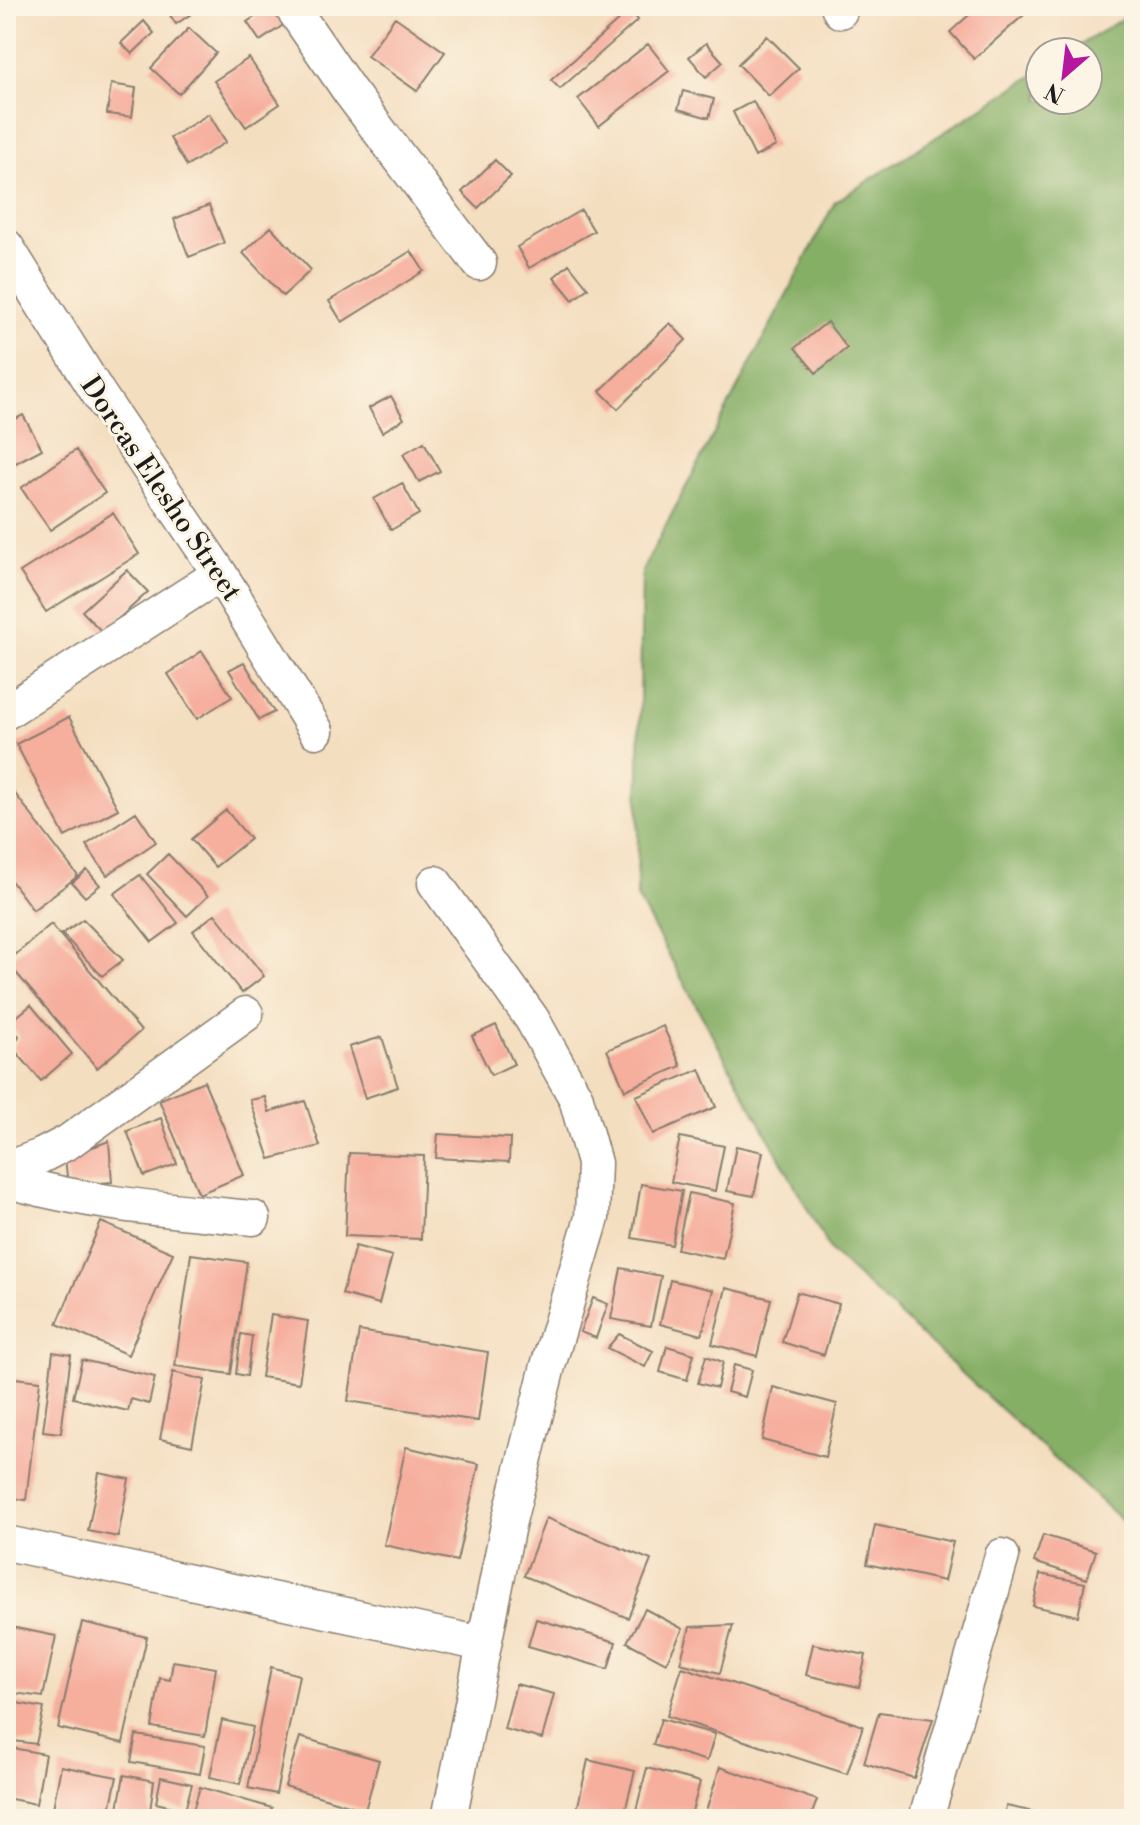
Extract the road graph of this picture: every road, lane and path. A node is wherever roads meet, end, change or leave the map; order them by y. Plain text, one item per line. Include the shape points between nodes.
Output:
1 (291, 6) edge
2 (6, 246) edge
3 (479, 263) dead end
4 (220, 574) junction
5 (6, 712) edge
6 (316, 731) dead end
7 (435, 883) dead end
8 (246, 1014) dead end
9 (6, 1169) edge
10 (6, 1180) edge
11 (253, 1218) dead end
12 (6, 1543) edge
13 (1002, 1556) dead end
14 (483, 1644) junction
15 (449, 1819) edge
16 (926, 1819) edge

1 - 3 street
2 - 4 street, Dorcas Elesho Street
4 - 5 street
4 - 6 street, Dorcas Elesho Street
7 - 14 street via 532,1019 576,1098 594,1163 592,1218 541,1395
8 - 9 street via 68,1142
10 - 11 street via 122,1205
12 - 14 street
13 - 16 street
14 - 15 street

